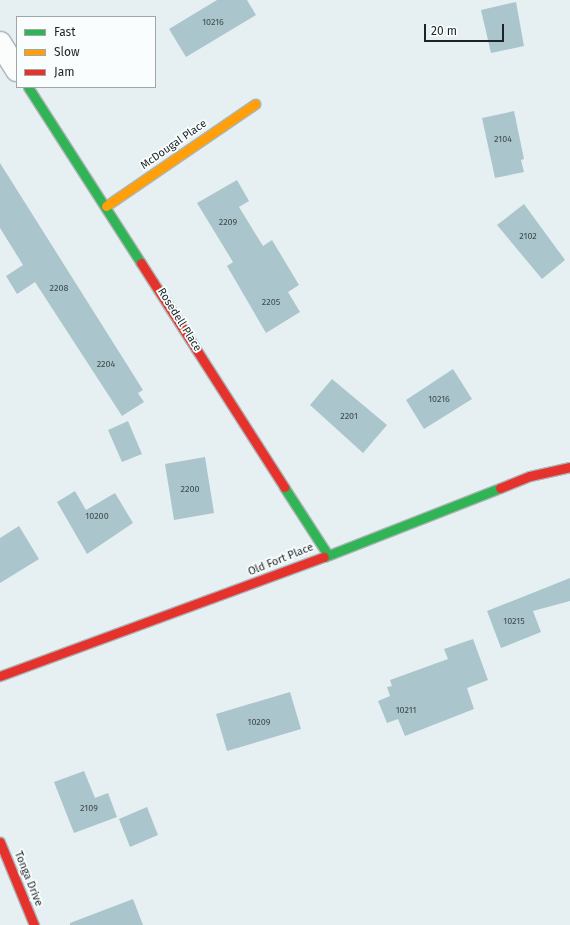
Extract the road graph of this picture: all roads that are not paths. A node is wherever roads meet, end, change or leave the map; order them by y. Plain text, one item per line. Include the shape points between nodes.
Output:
1 (0, 43) edge
2 (16, 68) edge
3 (29, 88) edge
4 (255, 104) dead end
5 (106, 206) junction
6 (570, 467) edge
7 (328, 554) junction
8 (0, 676) edge
9 (0, 842) edge
10 (34, 925) edge

1 - 2 street
3 - 5 street, Rosedell Place
4 - 5 street, McDougal Place
5 - 7 street, Rosedell Place
6 - 7 street, Old Fort Place via 530,476
7 - 8 street, Old Fort Place via 241,589
9 - 10 street, Tonga Drive

